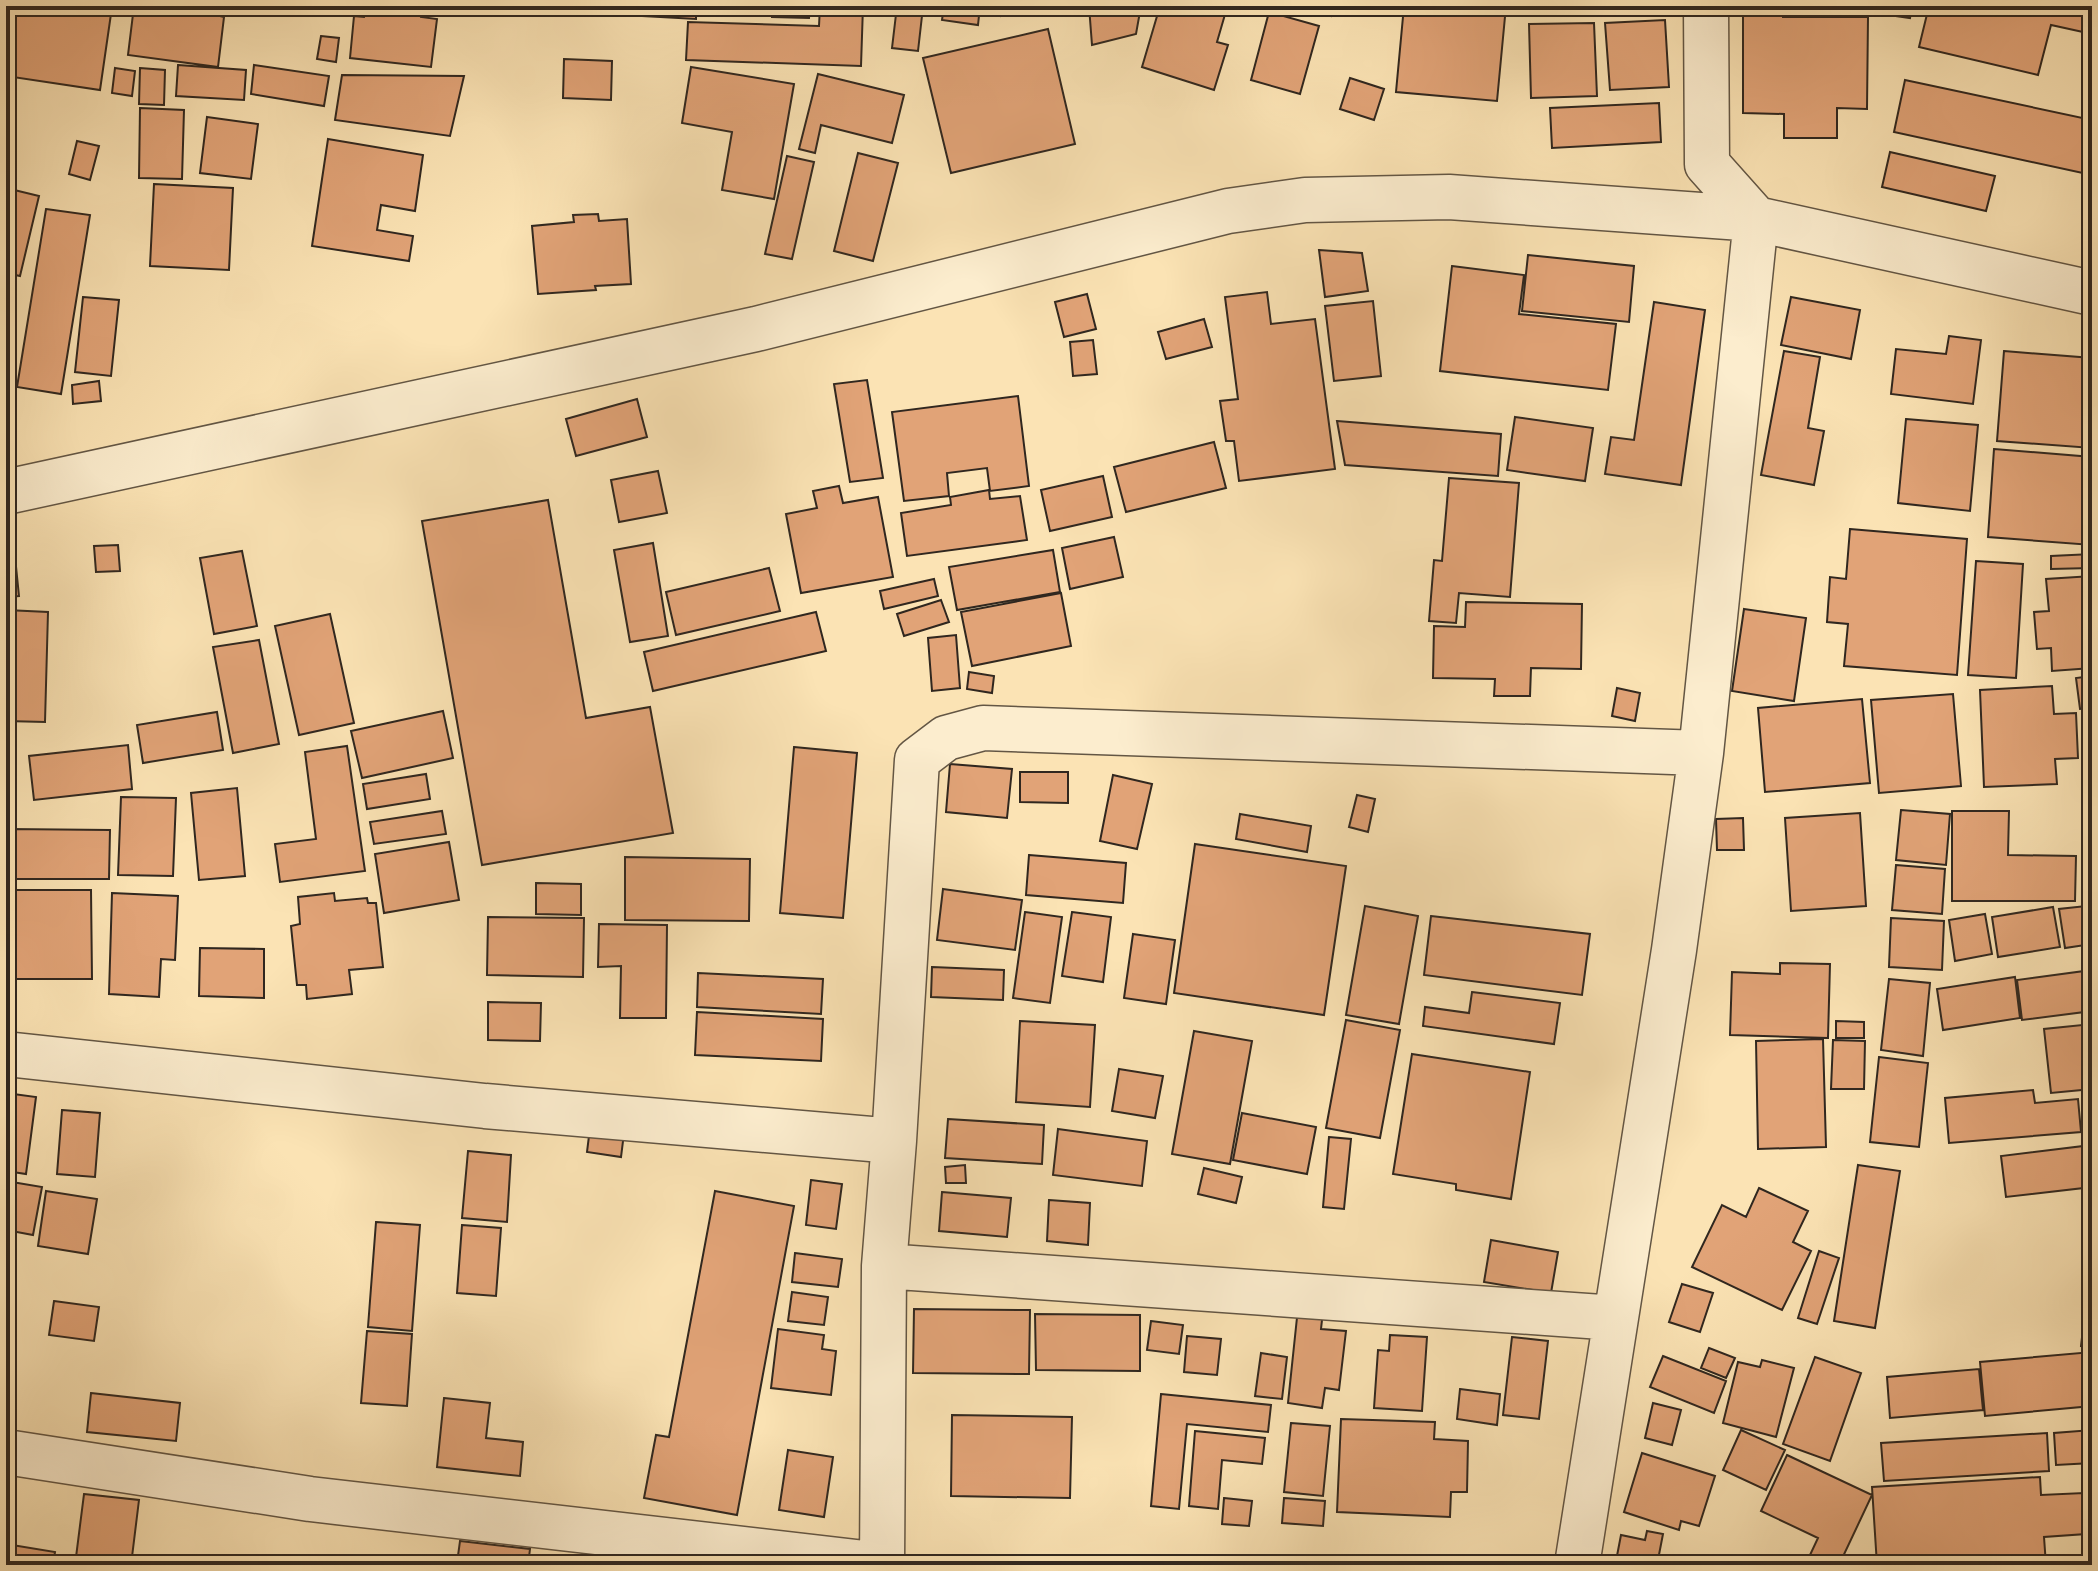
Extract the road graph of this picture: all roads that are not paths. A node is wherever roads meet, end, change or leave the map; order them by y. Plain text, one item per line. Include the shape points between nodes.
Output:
1 (1706, 6) edge
2 (1756, 219) junction
3 (2092, 293) edge
4 (6, 492) edge
5 (1701, 753) junction
6 (6, 1054) edge
7 (894, 1141) junction
8 (884, 1266) junction
9 (1616, 1318) junction
10 (6, 1452) edge
11 (882, 1565) edge
12 (1577, 1565) edge

1 - 2 street via 1707,164
2 - 3 street
2 - 4 street via 1449,197 1305,200 1228,211 756,329
2 - 5 street
5 - 7 street via 983,728 946,738 917,760
5 - 9 street
6 - 7 street via 485,1106
7 - 8 street
8 - 9 street
8 - 11 street
9 - 12 street
10 - 11 street via 310,1499

